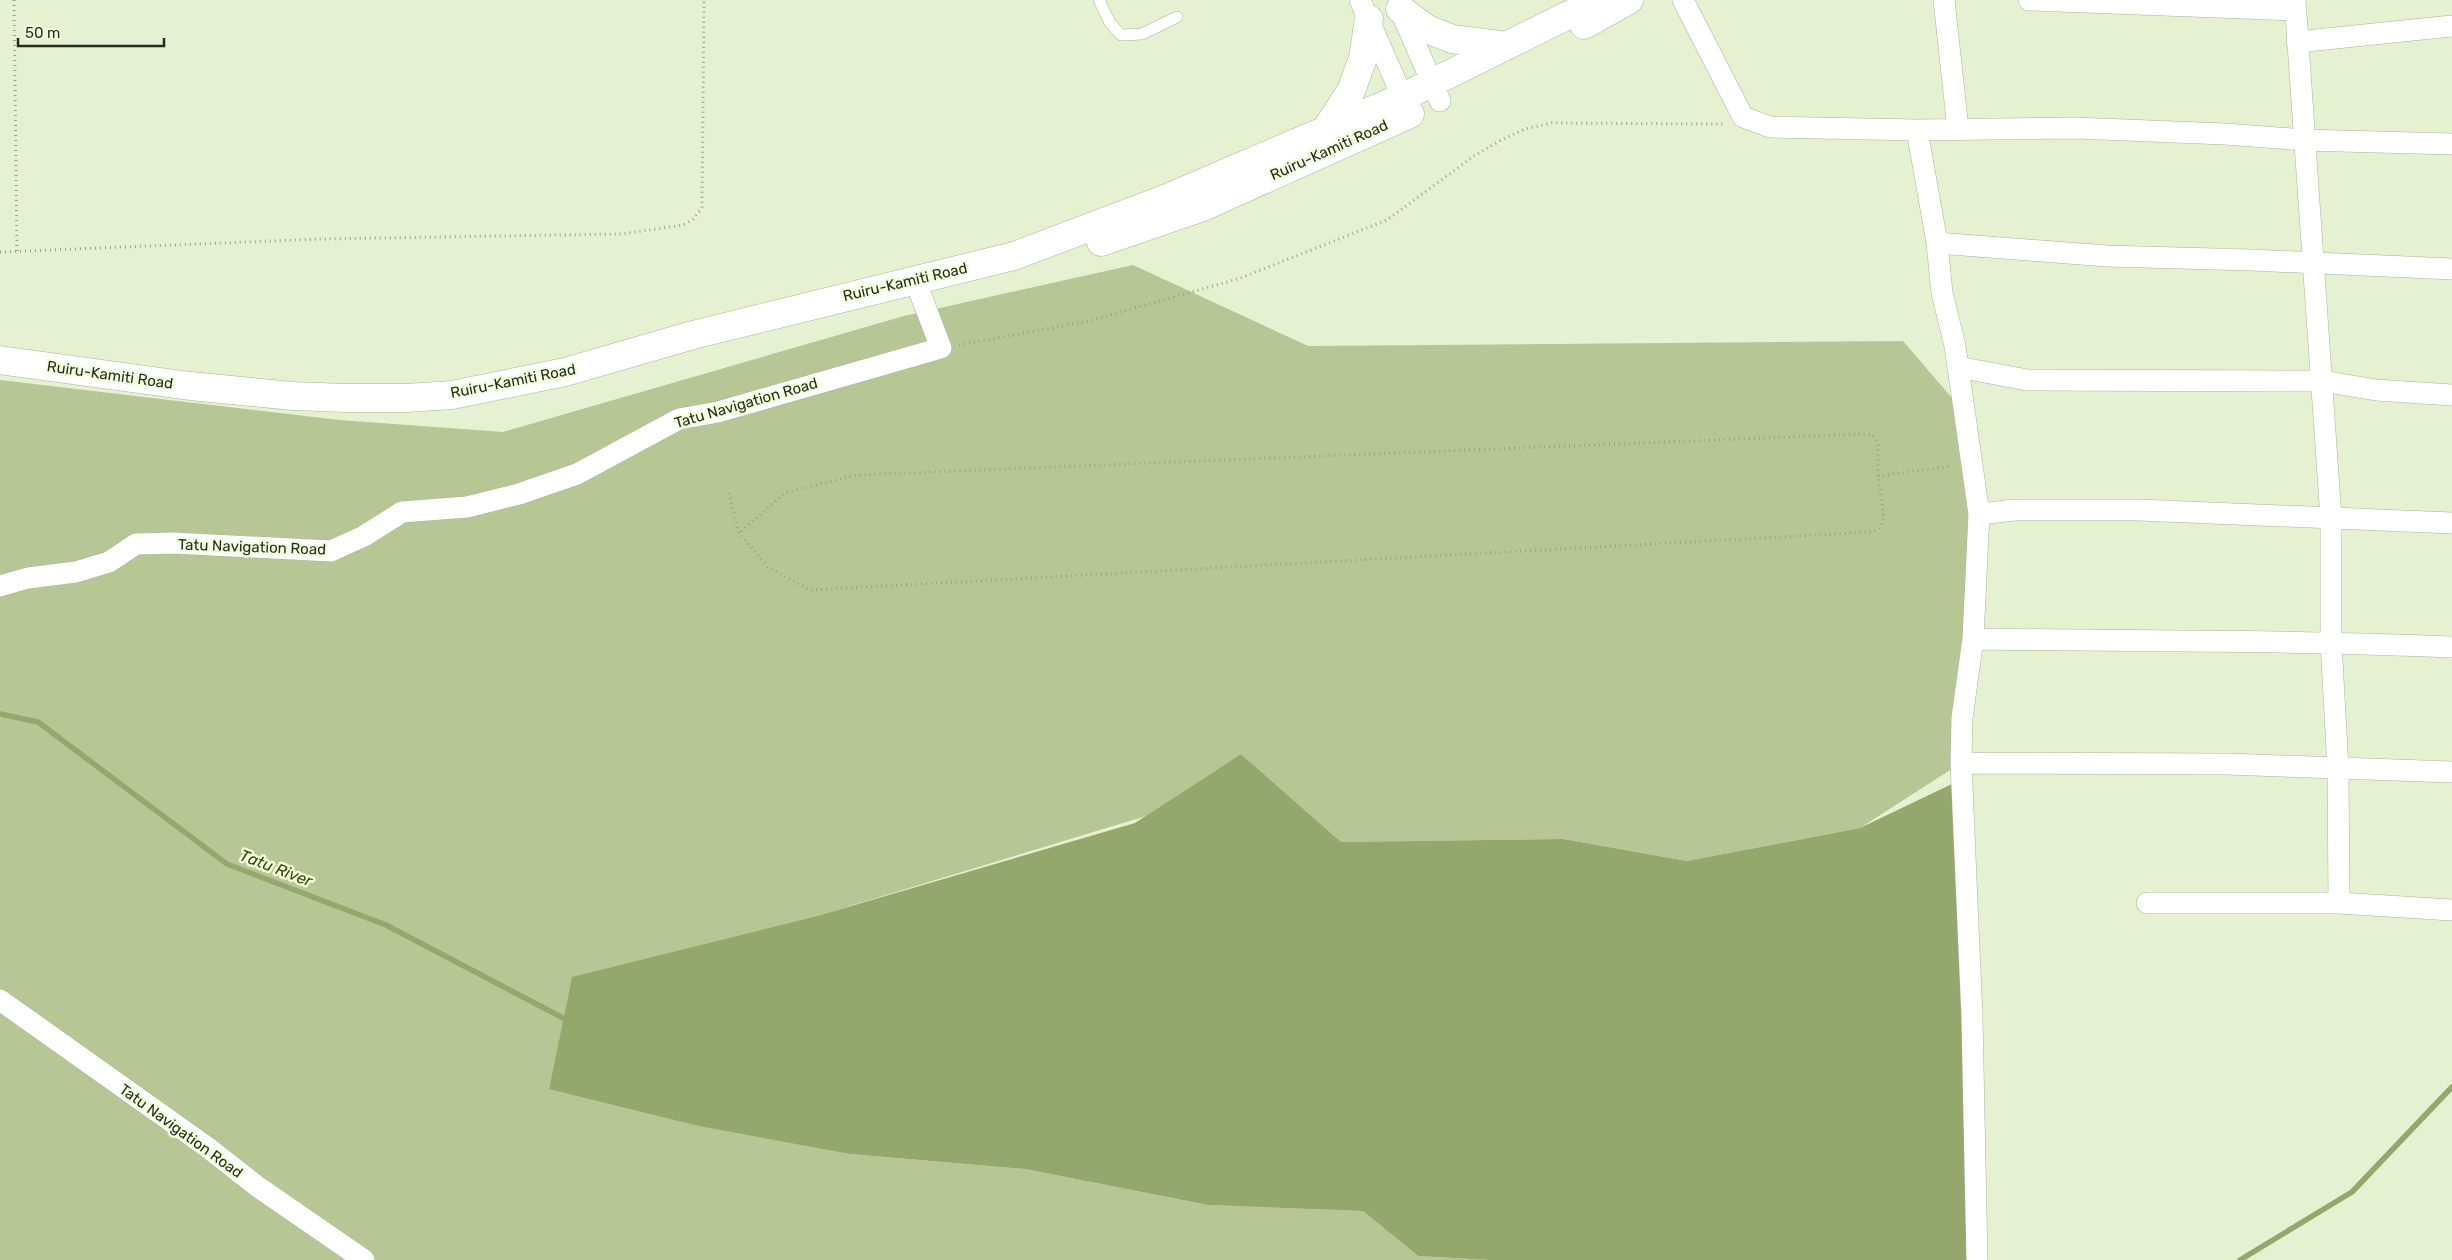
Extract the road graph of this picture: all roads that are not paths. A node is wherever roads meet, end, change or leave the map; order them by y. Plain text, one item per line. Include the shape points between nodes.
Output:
1 (1099, 0) edge
2 (1599, 0) edge
3 (1629, 0) edge
4 (1684, 0) edge
5 (1944, 0) edge
6 (2029, 0) edge
7 (1398, 5) edge
8 (2295, 5) edge
9 (1364, 9) edge
10 (1176, 18) dead end
11 (2452, 26) edge
12 (2298, 42) junction
13 (1507, 46) junction
14 (1436, 92) junction
15 (1406, 106) junction
16 (1958, 129) junction
17 (1917, 130) junction
18 (1325, 131) junction
19 (2304, 140) junction
20 (2452, 144) edge
21 (1937, 243) junction
22 (1014, 256) junction
23 (2315, 263) junction
24 (2452, 269) edge
25 (915, 280) junction
26 (0, 360) edge
27 (1958, 367) junction
28 (2322, 381) junction
29 (2452, 395) edge
30 (1979, 514) junction
31 (2331, 518) junction
32 (2452, 523) edge
33 (0, 586) edge
34 (1973, 639) junction
35 (2331, 642) junction
36 (2452, 647) edge
37 (1961, 763) junction
38 (2338, 769) junction
39 (2452, 772) edge
40 (2147, 903) dead end
41 (2340, 904) junction
42 (2452, 910) edge
43 (0, 1000) edge
44 (364, 1260) edge
45 (1976, 1260) edge

1 - 10 lane via 1110,23 1121,35 1142,34
2 - 13 main road, Ruiru-Kamiti Road
3 - 14 main road, Ruiru-Kamiti Road via 1535,52
4 - 17 street via 1743,118 1770,126
5 - 16 street
6 - 8 street
7 - 13 main road via 1427,29 1452,39
7 - 14 street
8 - 12 street
9 - 15 street
9 - 18 main road via 1363,58 1351,91
11 - 12 street
12 - 19 street
13 - 14 main road, Ruiru-Kamiti Road
14 - 15 main road, Ruiru-Kamiti Road
15 - 18 main road, Ruiru-Kamiti Road
15 - 22 main road, Ruiru-Kamiti Road via 1312,159 1194,210 1113,239 1054,252
16 - 17 street
16 - 19 street via 2075,128
17 - 21 street
18 - 22 main road, Ruiru-Kamiti Road via 1167,198
19 - 20 street
19 - 23 street
21 - 23 street via 2107,256
21 - 27 street via 1942,293
22 - 25 main road, Ruiru-Kamiti Road
23 - 24 street
23 - 28 street
25 - 26 main road, Ruiru-Kamiti Road via 693,335 565,372 452,395 406,398 293,396 190,386
25 - 33 street, Tatu Navigation Road via 941,348 718,412 679,420 577,474 519,494 467,507 402,512 364,536 331,551 136,544 109,562 76,572 28,578
27 - 28 street via 2027,380
27 - 30 street
28 - 29 street via 2376,390
28 - 31 street
30 - 31 street via 2078,508
30 - 34 street
31 - 32 street
31 - 35 street
34 - 35 street
34 - 37 street via 1962,718
35 - 36 street
35 - 38 street
37 - 38 street via 2226,764
37 - 45 street via 1972,1016
38 - 39 street
38 - 41 street
40 - 41 street
41 - 42 street
43 - 44 street, Tatu Navigation Road

